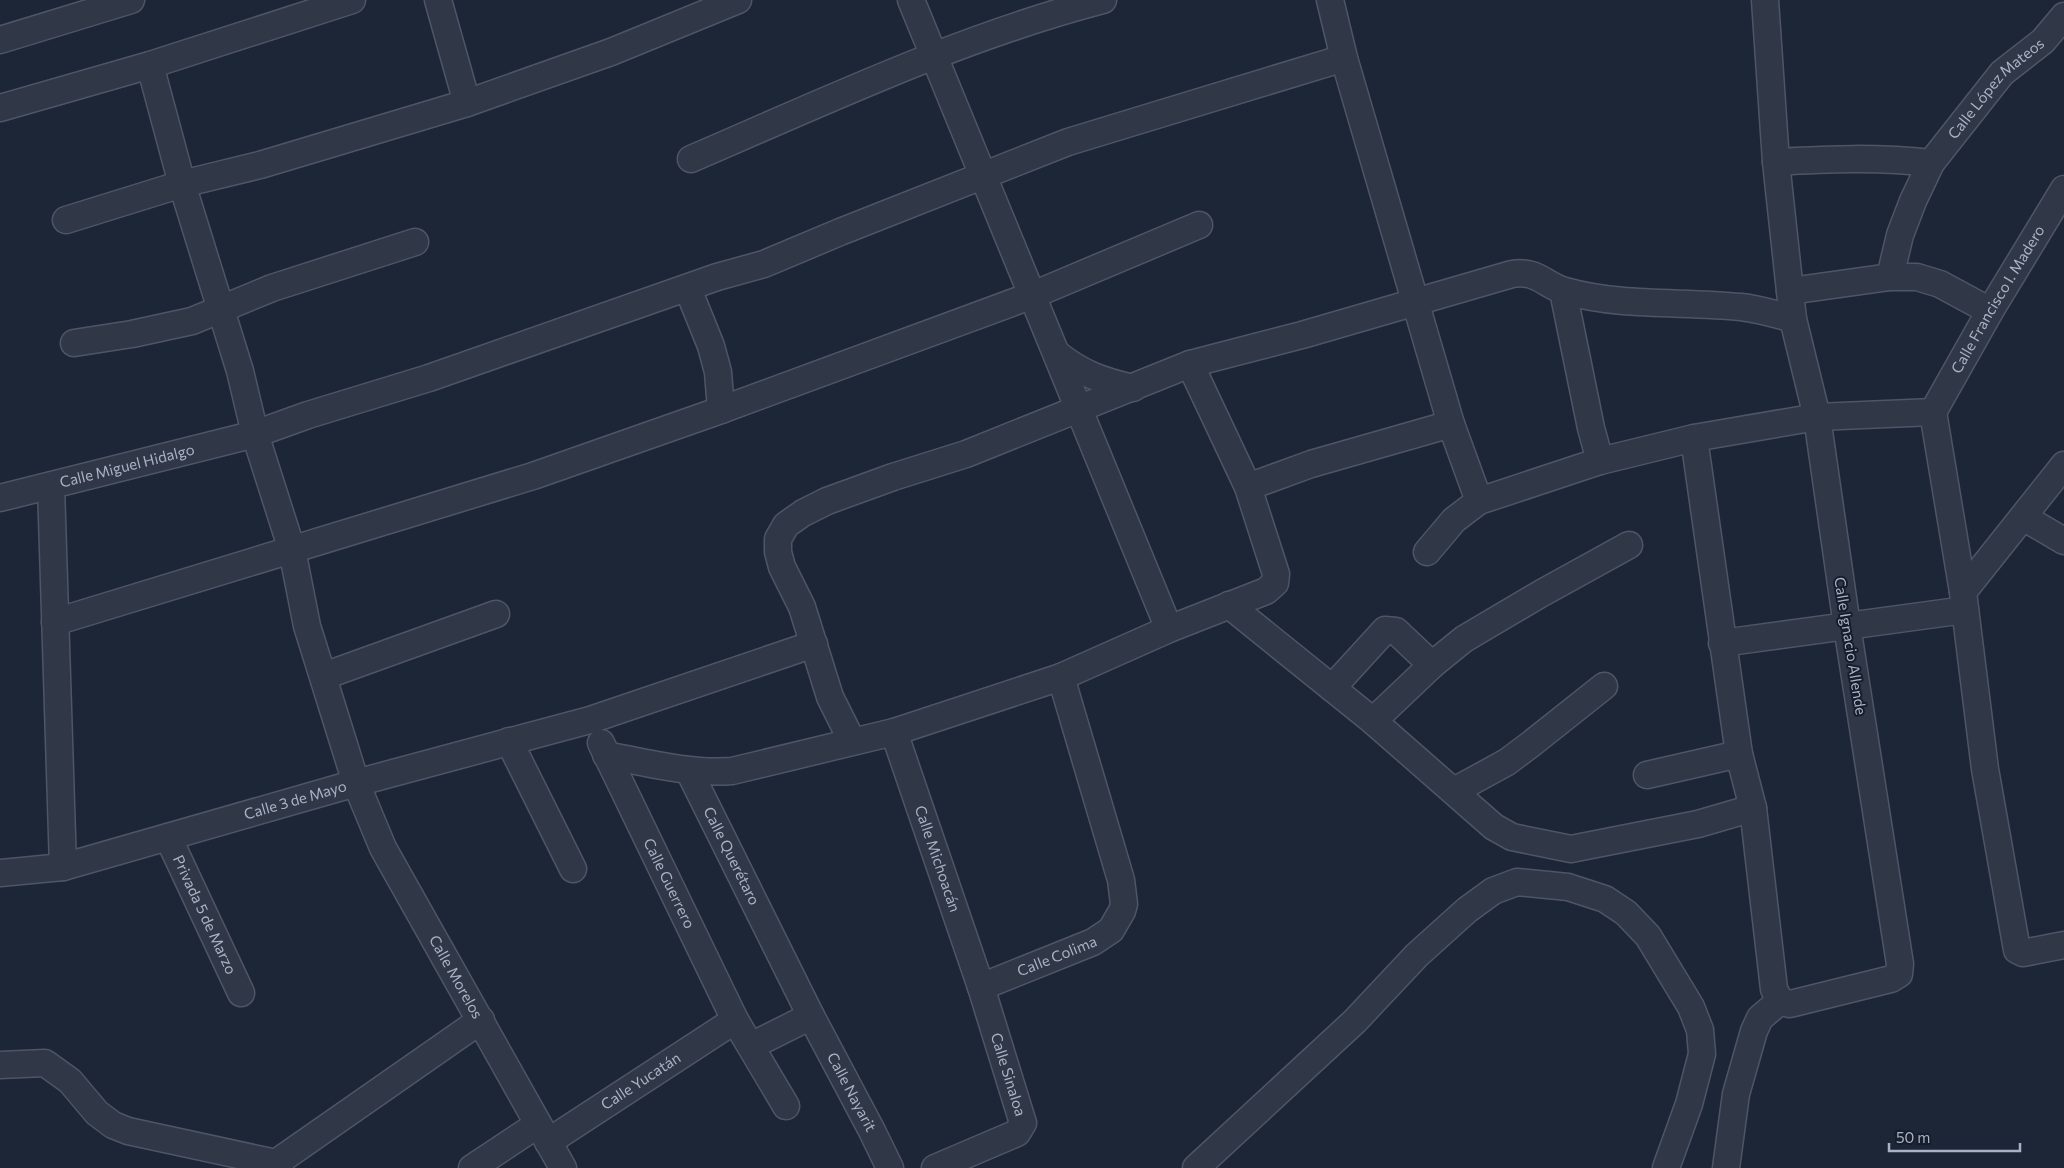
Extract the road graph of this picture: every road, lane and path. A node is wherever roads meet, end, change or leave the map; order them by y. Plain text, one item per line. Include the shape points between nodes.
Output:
1 (130, 0) edge
2 (352, 0) edge
3 (438, 0) edge
4 (738, 0) edge
5 (911, 0) edge
6 (1103, 0) edge
7 (1330, 0) edge
8 (1765, 0) edge
9 (2064, 16) edge
10 (0, 40) edge
11 (933, 56) junction
12 (1344, 58) junction
13 (150, 65) junction
14 (467, 103) junction
15 (0, 108) edge
16 (691, 159) dead end
17 (1776, 162) junction
18 (1931, 163) junction
19 (983, 176) junction
20 (182, 184) junction
21 (2064, 189) edge
22 (66, 220) dead end
23 (1199, 225) dead end
24 (415, 242) dead end
25 (1890, 277) junction
26 (688, 289) junction
27 (1563, 291) junction
28 (1790, 291) junction
29 (1033, 295) junction
30 (1416, 303) junction
31 (220, 310) junction
32 (1990, 311) junction
33 (1793, 319) junction
34 (74, 342) dead end
35 (1057, 354) junction
36 (1190, 364) junction
37 (1133, 388) junction
38 (721, 410) junction
39 (1078, 411) junction
40 (1933, 412) junction
41 (1817, 417) junction
42 (1451, 424) junction
43 (255, 434) junction
44 (1694, 438) junction
45 (1600, 461) junction
46 (2064, 465) edge
47 (51, 486) junction
48 (1248, 487) junction
49 (0, 498) edge
50 (1479, 502) junction
51 (2023, 517) junction
52 (2064, 541) edge
53 (1629, 545) dead end
54 (292, 550) junction
55 (1427, 552) dead end
56 (1964, 601) junction
57 (1229, 605) junction
58 (496, 614) dead end
59 (55, 622) junction
60 (1847, 626) junction
61 (1169, 629) junction
62 (1722, 642) junction
63 (814, 644) junction
64 (1432, 665) junction
65 (324, 676) junction
66 (1061, 677) junction
67 (1604, 686) dead end
68 (1332, 688) junction
69 (590, 720) junction
70 (1373, 721) junction
71 (894, 732) junction
72 (510, 741) junction
73 (852, 741) junction
74 (1739, 754) junction
75 (606, 755) junction
76 (689, 771) junction
77 (1647, 775) dead end
78 (356, 783) junction
79 (1454, 791) junction
80 (1753, 808) junction
81 (168, 837) junction
82 (63, 867) junction
83 (573, 869) dead end
84 (1571, 870) junction
85 (0, 872) edge
86 (2064, 945) edge
87 (980, 987) junction
88 (241, 993) dead end
89 (1780, 1001) junction
90 (811, 1016) junction
91 (481, 1020) junction
92 (735, 1020) junction
93 (751, 1046) junction
94 (0, 1065) edge
95 (786, 1106) dead end
96 (543, 1134) junction
97 (1226, 1157) edge
98 (278, 1166) edge
99 (472, 1168) edge
100 (563, 1168) edge
101 (890, 1168) edge
102 (935, 1168) edge
103 (1196, 1168) edge
104 (1666, 1168) edge
105 (1726, 1168) edge

1 - 10 street
2 - 13 street
3 - 14 street
4 - 14 street via 611,52
5 - 11 street
6 - 11 street via 1061,11
7 - 12 street
8 - 17 street, Calle Ignacio Allende
9 - 18 street, Calle López Mateos via 2043,41 2002,73
11 - 16 street
11 - 19 street
12 - 19 street, Calle Miguel Hidalgo via 1068,142
12 - 30 street
13 - 15 street
13 - 20 street, Calle Morelos
14 - 20 street via 260,165
17 - 18 street via 1889,158
17 - 28 street, Calle Ignacio Allende
18 - 25 street, Calle López Mateos via 1912,201
19 - 26 street, Calle Miguel Hidalgo via 764,264
19 - 29 street
20 - 22 street
20 - 31 street, Calle Morelos
21 - 32 street, Calle Francisco I. Madero
23 - 29 street
24 - 31 street via 272,288
25 - 28 street
25 - 32 street via 1917,277 1940,284
26 - 38 street via 711,346 718,372
26 - 43 street, Calle Miguel Hidalgo
27 - 30 street via 1523,272
27 - 33 street via 1641,302 1743,307
27 - 45 street
28 - 33 street, Calle Ignacio Allende
29 - 35 street
29 - 38 street
30 - 36 street
30 - 42 street
31 - 34 street via 192,321
31 - 43 street, Calle Morelos via 240,371
32 - 40 street, Calle Francisco I. Madero
33 - 41 street, Calle Ignacio Allende
35 - 37 street via 1072,366 1100,380
35 - 39 street
36 - 37 street
36 - 48 street
37 - 39 street
38 - 54 street via 533,476
39 - 61 street
39 - 63 street via 966,454 827,501 786,525 778,539 778,552
40 - 41 street
40 - 56 street
41 - 44 street
41 - 60 street, Calle Ignacio Allende
42 - 48 street via 1311,464
42 - 50 street
43 - 47 street, Calle Miguel Hidalgo
43 - 54 street, Calle Morelos
44 - 45 street
44 - 62 street
45 - 50 street
46 - 51 street
47 - 49 street, Calle Miguel Hidalgo
47 - 59 street
48 - 57 street via 1276,574 1275,583 1266,591
50 - 55 street via 1454,520
51 - 52 street
51 - 56 street
53 - 64 street via 1464,639
54 - 59 street
54 - 65 street, Calle Morelos via 307,626
56 - 60 street
56 - 86 street via 1985,769 2017,950 2023,953
57 - 61 street
57 - 68 street
58 - 65 street
59 - 82 street
60 - 62 street
60 - 89 street, Calle Ignacio Allende via 1899,974 1891,979 1790,1004
61 - 66 street
62 - 74 street
63 - 69 street, Calle 3 de Mayo
63 - 73 street via 830,697
64 - 68 street via 1396,631 1385,630
64 - 70 street
65 - 78 street, Calle Morelos
66 - 71 street
66 - 87 street, Calle Colima via 1121,880 1124,904 1110,930 1093,942
67 - 79 street via 1519,753
68 - 70 street
69 - 72 street, Calle 3 de Mayo
69 - 75 street, Calle Guerrero
70 - 79 street
71 - 73 street
71 - 87 street, Calle Michoacán
72 - 78 street, Calle 3 de Mayo
72 - 83 street
73 - 76 street via 732,771
74 - 77 street
74 - 80 street
75 - 76 street
75 - 92 street, Calle Guerrero
76 - 90 street, Calle Querétaro
78 - 81 street, Calle 3 de Mayo
78 - 91 street, Calle Morelos via 383,848
79 - 84 street via 1494,827
80 - 84 street via 1698,824
80 - 89 street via 1770,962 1774,989
81 - 82 street, Calle 3 de Mayo
81 - 88 street, Privada 5 de Marzo
82 - 85 street, Calle 3 de Mayo
84 - 97 street via 1493,891 1467,910 1417,955
84 - 104 street via 1626,913 1648,936 1700,1030 1702,1054 1689,1104
87 - 102 street, Calle Sinaloa via 1022,1127 1017,1133
89 - 105 street via 1760,1018 1754,1031 1736,1094
90 - 93 street
90 - 101 street, Calle Nayarit
91 - 96 street, Calle Morelos
91 - 98 street
92 - 93 street, Calle Guerrero
92 - 96 street, Calle Yucatán
93 - 95 street, Calle Guerrero
94 - 98 street via 45,1063 70,1082 97,1113 128,1131
96 - 99 street, Calle Yucatán
96 - 100 street, Calle Morelos
97 - 103 street

